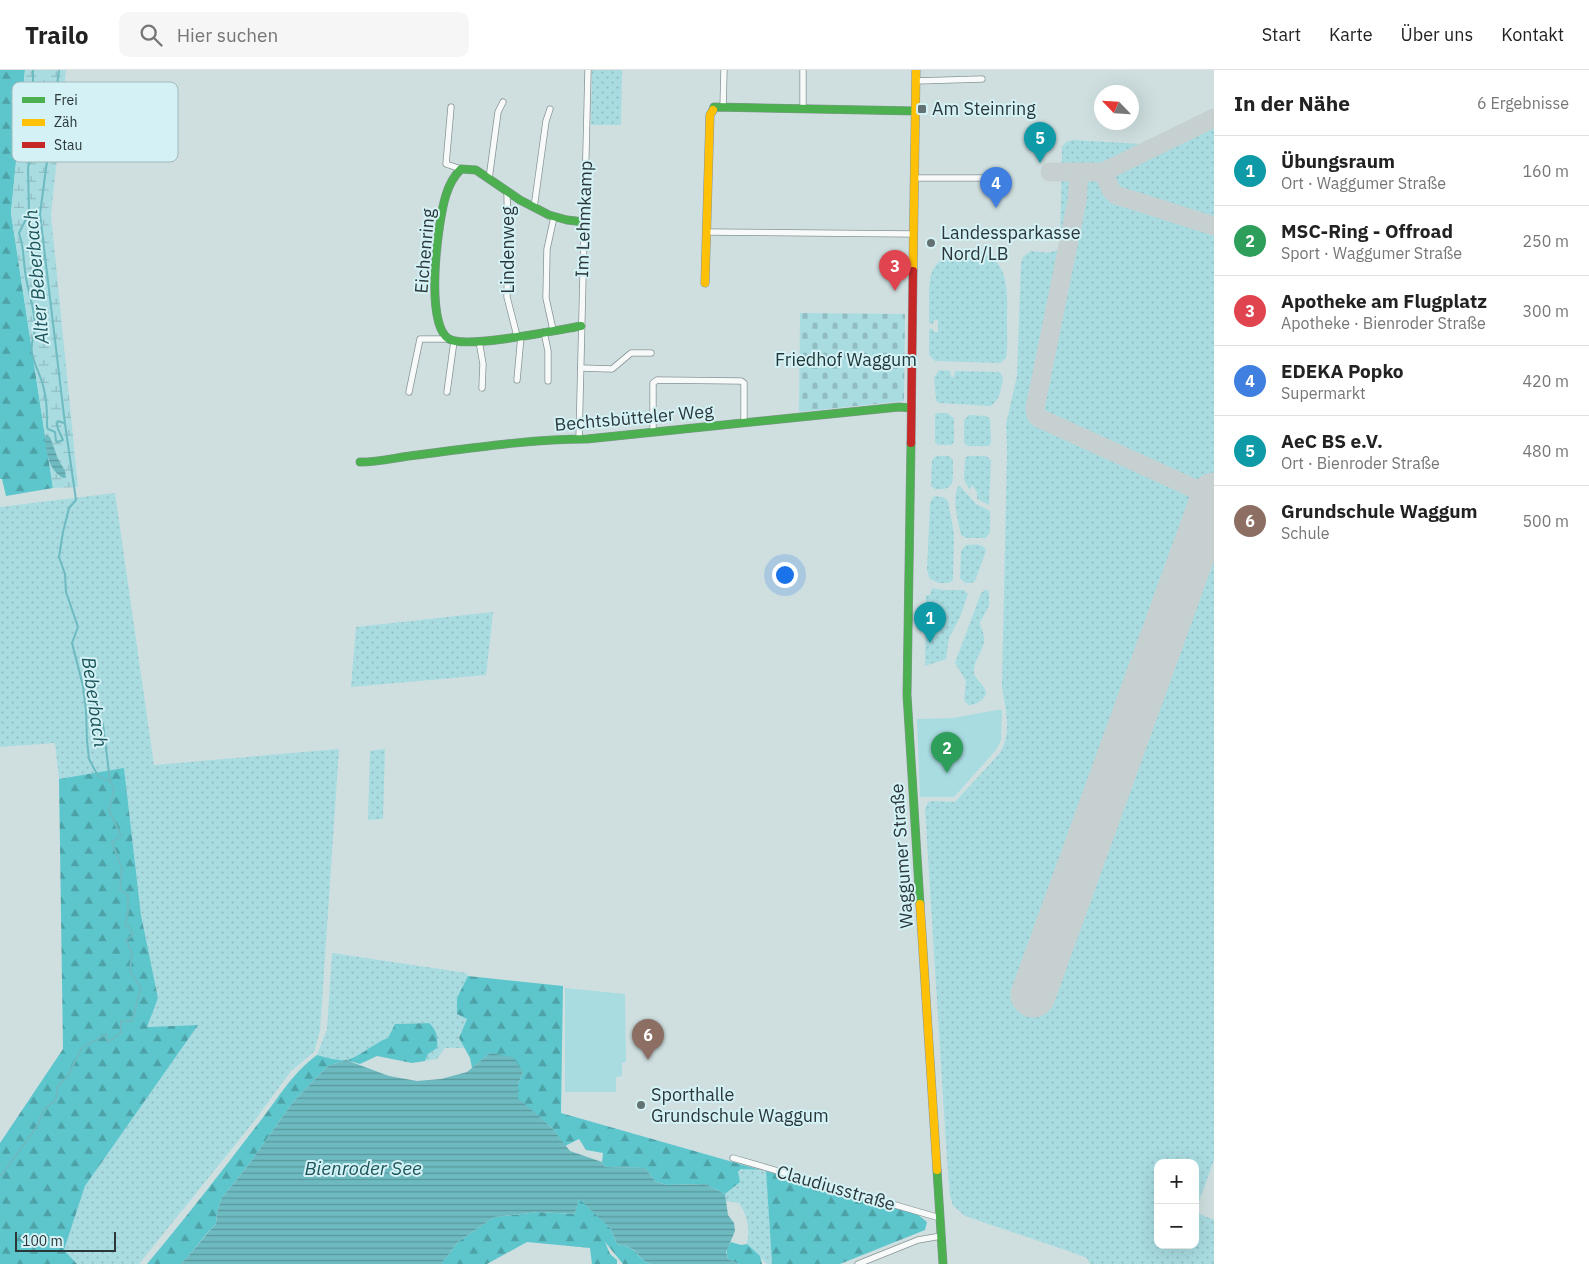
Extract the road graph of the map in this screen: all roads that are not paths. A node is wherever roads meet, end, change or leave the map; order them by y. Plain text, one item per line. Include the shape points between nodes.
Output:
1 (588, 70) edge
2 (724, 70) edge
3 (803, 70) edge
4 (916, 70) edge
5 (982, 79) dead end
6 (916, 81) junction
7 (503, 102) dead end
8 (451, 107) dead end
9 (723, 108) junction
10 (802, 108) junction
11 (550, 109) dead end
12 (917, 111) junction
13 (461, 169) junction
14 (490, 178) junction
15 (915, 178) junction
16 (990, 178) dead end
17 (507, 192) junction
18 (534, 208) junction
19 (554, 217) junction
20 (585, 222) junction
21 (706, 232) junction
22 (914, 234) junction
23 (705, 283) dead end
24 (581, 326) junction
25 (553, 330) junction
26 (544, 332) junction
27 (519, 336) junction
28 (451, 340) junction
29 (479, 341) junction
30 (650, 353) dead end
31 (582, 368) junction
32 (517, 380) dead end
33 (548, 381) dead end
34 (482, 388) dead end
35 (409, 392) dead end
36 (447, 392) dead end
37 (911, 408) junction
38 (744, 422) junction
39 (653, 432) junction
40 (579, 439) junction
41 (360, 462) dead end
42 (732, 1158) dead end
43 (940, 1218) junction
44 (941, 1236) junction
45 (858, 1264) edge
46 (943, 1264) edge

1 - 20 street, Im Lehmkamp
2 - 9 street
3 - 10 street
4 - 6 street, Waggumer Straße
5 - 6 street
6 - 12 street, Waggumer Straße
7 - 14 street via 498,112
8 - 13 street via 446,164
9 - 10 street
9 - 21 street via 714,108 710,115
10 - 12 street
11 - 18 street
12 - 15 street, Waggumer Straße
13 - 14 street via 476,170
13 - 28 street, Eichenring via 454,176 446,196 436,256 437,314 441,331
14 - 17 street
15 - 16 street
15 - 22 street, Waggumer Straße
17 - 18 street
17 - 27 street, Lindenweg via 507,298
18 - 19 street
19 - 20 street
19 - 25 street via 547,249 546,298
20 - 24 street, Im Lehmkamp
21 - 22 street
21 - 23 street
22 - 37 street, Waggumer Straße
24 - 25 street
24 - 31 street, Im Lehmkamp
25 - 26 street
26 - 27 street
26 - 33 street via 548,350
27 - 29 street
27 - 32 street, Lindenweg
28 - 29 street
28 - 35 street via 420,339
28 - 36 street
29 - 34 street via 483,364
30 - 31 street via 631,353 612,369
31 - 40 street, Im Lehmkamp
37 - 38 street, Bechtsbütteler Weg
37 - 43 street, Waggumer Straße via 907,695
38 - 39 street, Bechtsbütteler Weg
38 - 39 street via 742,381 657,380 653,383
39 - 40 street, Bechtsbütteler Weg
40 - 41 street, Bechtsbütteler Weg
42 - 43 street, Claudiusstraße
43 - 44 street, Waggumer Straße
44 - 45 street via 918,1240
44 - 46 street, Waggumer Straße

